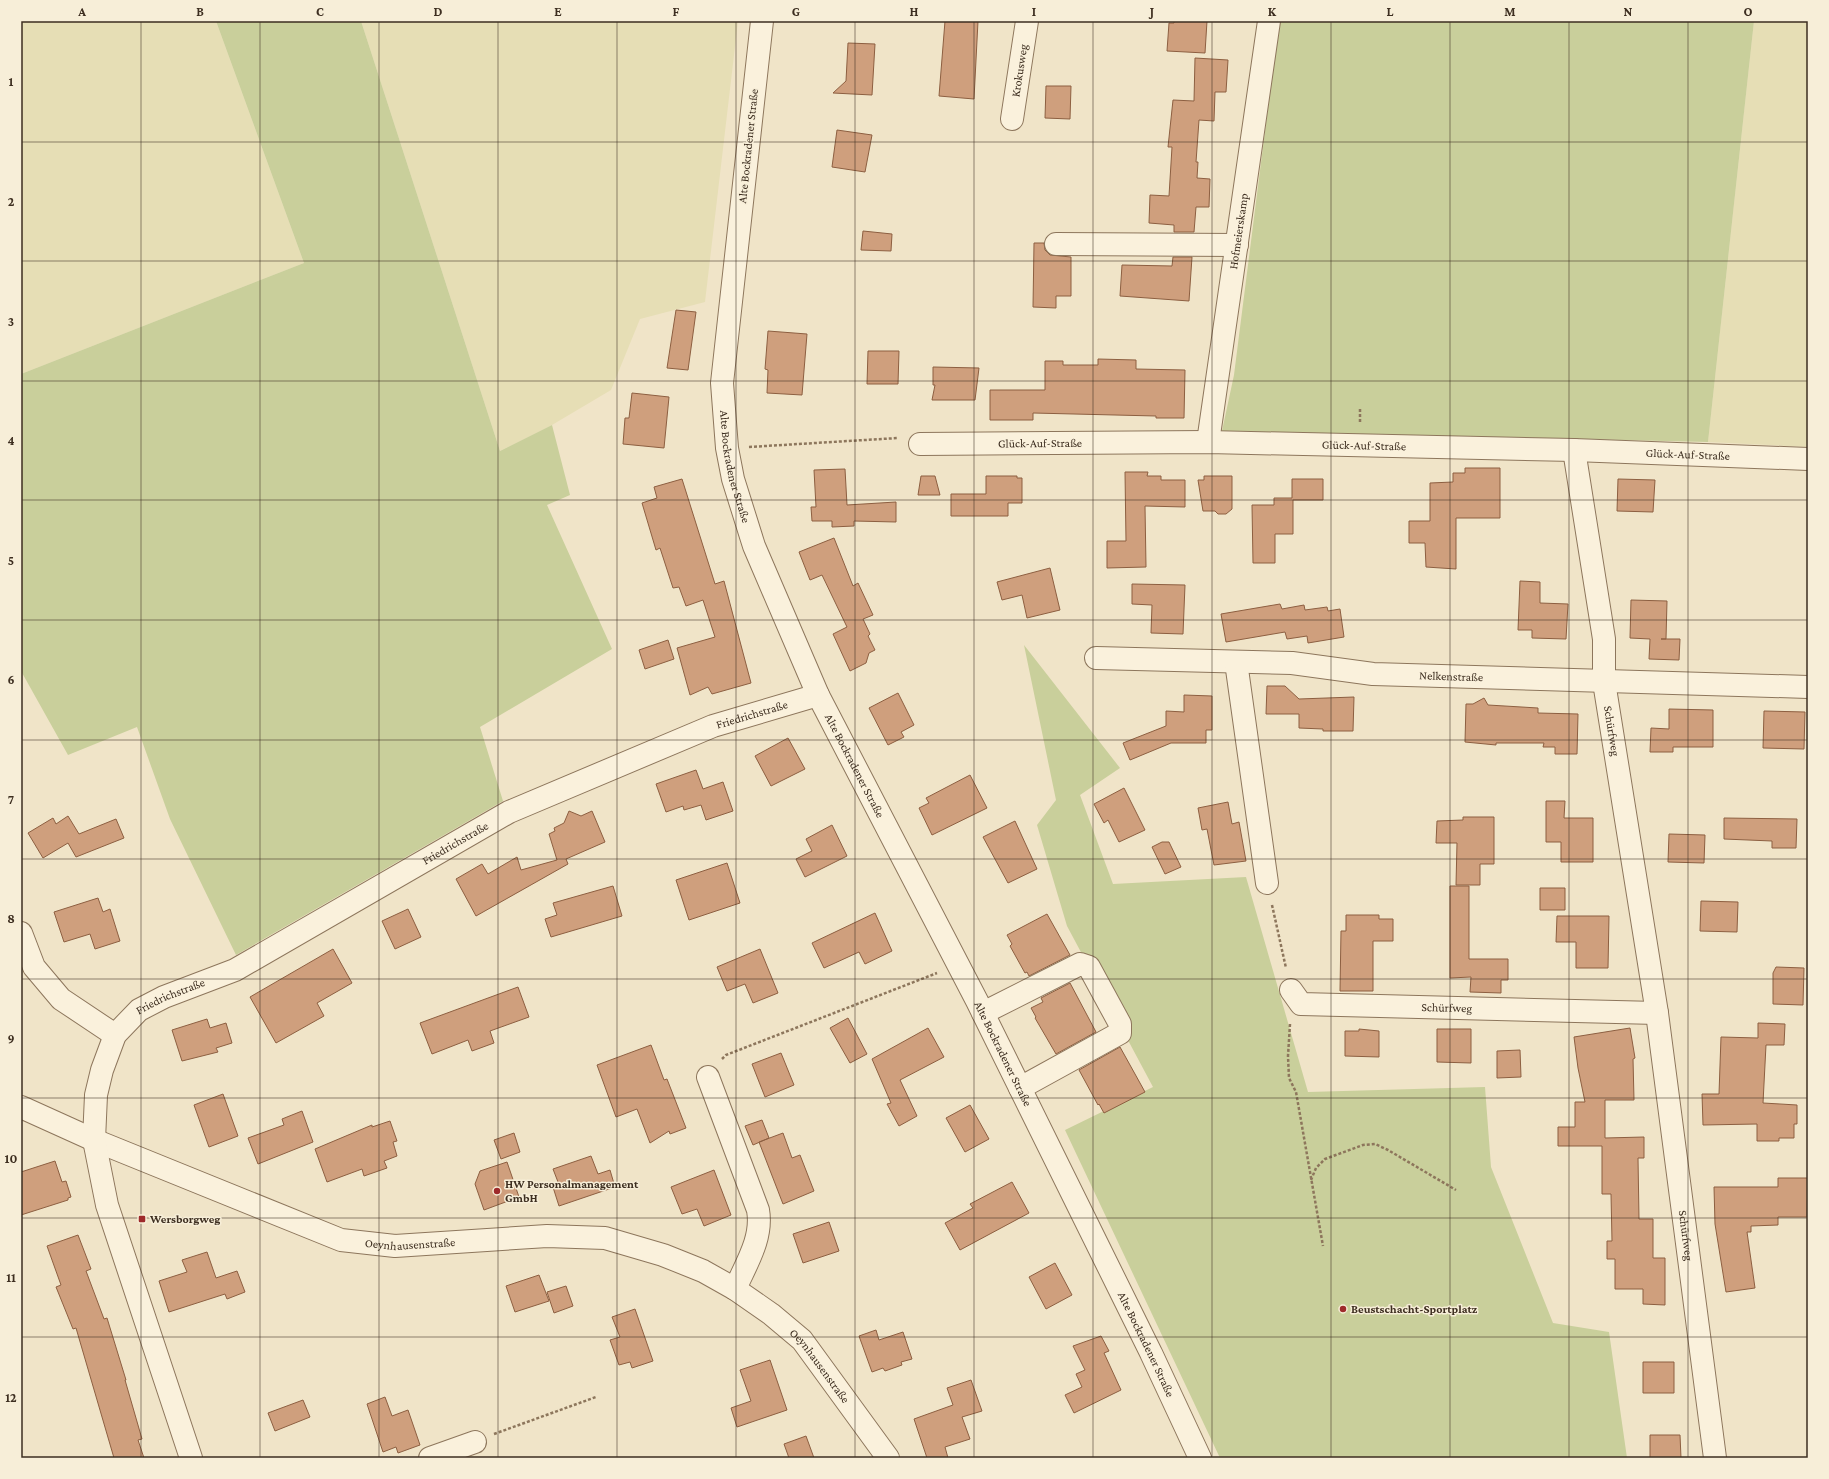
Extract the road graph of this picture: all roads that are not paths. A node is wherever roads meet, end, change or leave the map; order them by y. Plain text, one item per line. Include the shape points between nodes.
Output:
1 (762, 21) edge
2 (1027, 21) edge
3 (1269, 21) edge
4 (1012, 119) dead end
5 (1056, 244) dead end
6 (1237, 245) junction
7 (1208, 442) junction
8 (920, 444) road end
9 (1574, 450) junction
10 (1808, 459) edge
11 (1096, 658) dead end
12 (1236, 662) junction
13 (1604, 682) junction
14 (1808, 687) edge
15 (818, 696) junction
16 (1267, 883) road end
17 (21, 933) edge
18 (1296, 997) road end
19 (982, 1013) junction
20 (1658, 1013) junction
21 (114, 1035) junction
22 (708, 1077) road end
23 (1020, 1088) junction
24 (21, 1107) edge
25 (94, 1140) junction
26 (736, 1289) junction
27 (475, 1442) road end
28 (191, 1458) edge
29 (430, 1458) edge
30 (888, 1458) edge
31 (1200, 1458) edge
32 (1715, 1458) edge

1 - 15 street, Alte Bockradener Straße via 722,383 727,448 733,479 754,546
2 - 4 street, Krokusweg
3 - 6 street, Hofmeierskamp
5 - 6 street
6 - 7 street, Hofmeierskamp
7 - 8 street, Glück-Auf-Straße
7 - 9 street, Glück-Auf-Straße
9 - 10 street, Glück-Auf-Straße
9 - 13 street, Schürfweg via 1604,639
11 - 12 street, Nelkenstraße
12 - 13 street, Nelkenstraße via 1292,663 1374,674
12 - 16 street
13 - 14 street, Nelkenstraße
13 - 20 street, Schürfweg
15 - 19 street, Alte Bockradener Straße
15 - 21 street, Friedrichstraße via 713,726 509,812 235,970 164,997 140,1010
17 - 21 street via 34,967 61,999
18 - 20 street, Schürfweg
19 - 23 street, Alte Bockradener Straße
19 - 23 street via 1080,964 1089,967 1120,1024 1120,1032
20 - 32 street, Schürfweg
21 - 25 street via 96,1095
22 - 26 street via 758,1210 760,1222 758,1237
23 - 31 street, Alte Bockradener Straße
24 - 25 street, Oeynhausenstraße
25 - 26 street, Oeynhausenstraße via 341,1240 395,1246 547,1236 604,1238 703,1271
25 - 28 street via 107,1205
26 - 30 street, Oeynhausenstraße via 802,1340
27 - 29 street

